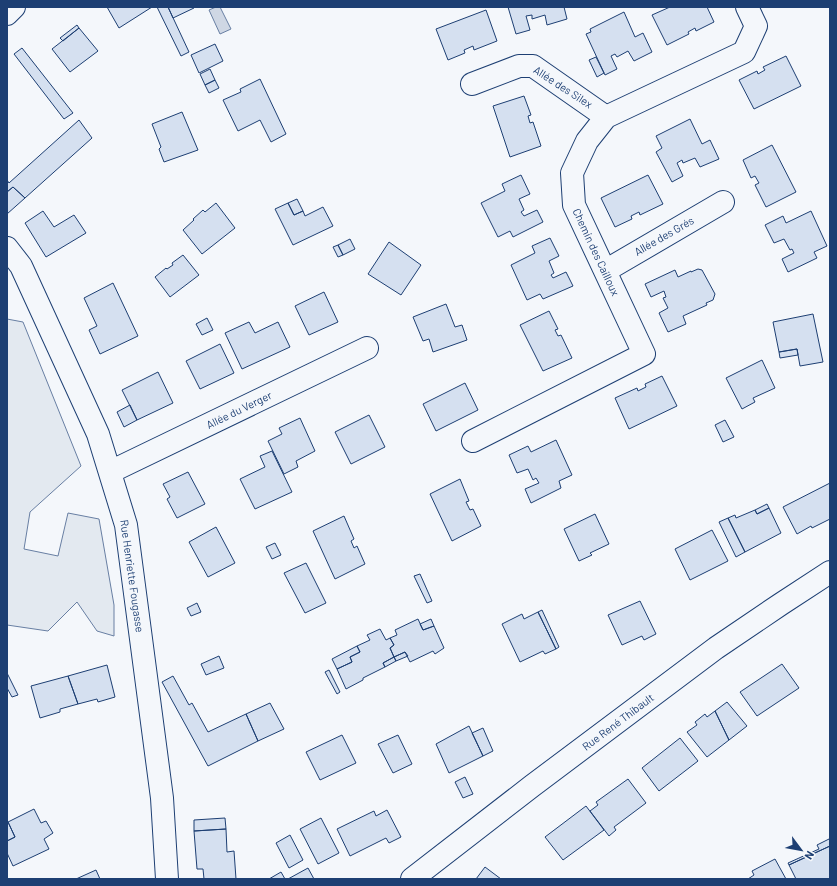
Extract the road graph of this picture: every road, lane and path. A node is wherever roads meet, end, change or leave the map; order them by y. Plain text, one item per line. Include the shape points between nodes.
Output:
1 (14, 7) edge
2 (748, 7) edge
3 (7, 14) edge
4 (472, 84) dead end
5 (606, 116) junction
6 (723, 202) dead end
7 (7, 248) edge
8 (605, 271) junction
9 (367, 348) dead end
10 (473, 441) dead end
11 (110, 472) junction
12 (830, 572) edge
13 (167, 879) edge
14 (412, 879) edge

1 - 3 street
2 - 5 street, Chemin des Cailloux via 756,26 744,52
4 - 5 street, Allée des Silex via 519,66 533,66
5 - 8 street, Chemin des Cailloux via 587,141 572,173 574,205
6 - 8 street, Allée des Grés
7 - 11 street, Rue Henriette Fougasse via 21,266 98,434
8 - 10 street, Chemin des Cailloux via 644,354
9 - 11 street, Allée du Verger
11 - 13 street, Rue Henriette Fougasse via 126,525 162,798
12 - 14 street, Rue René Thibault via 716,648

